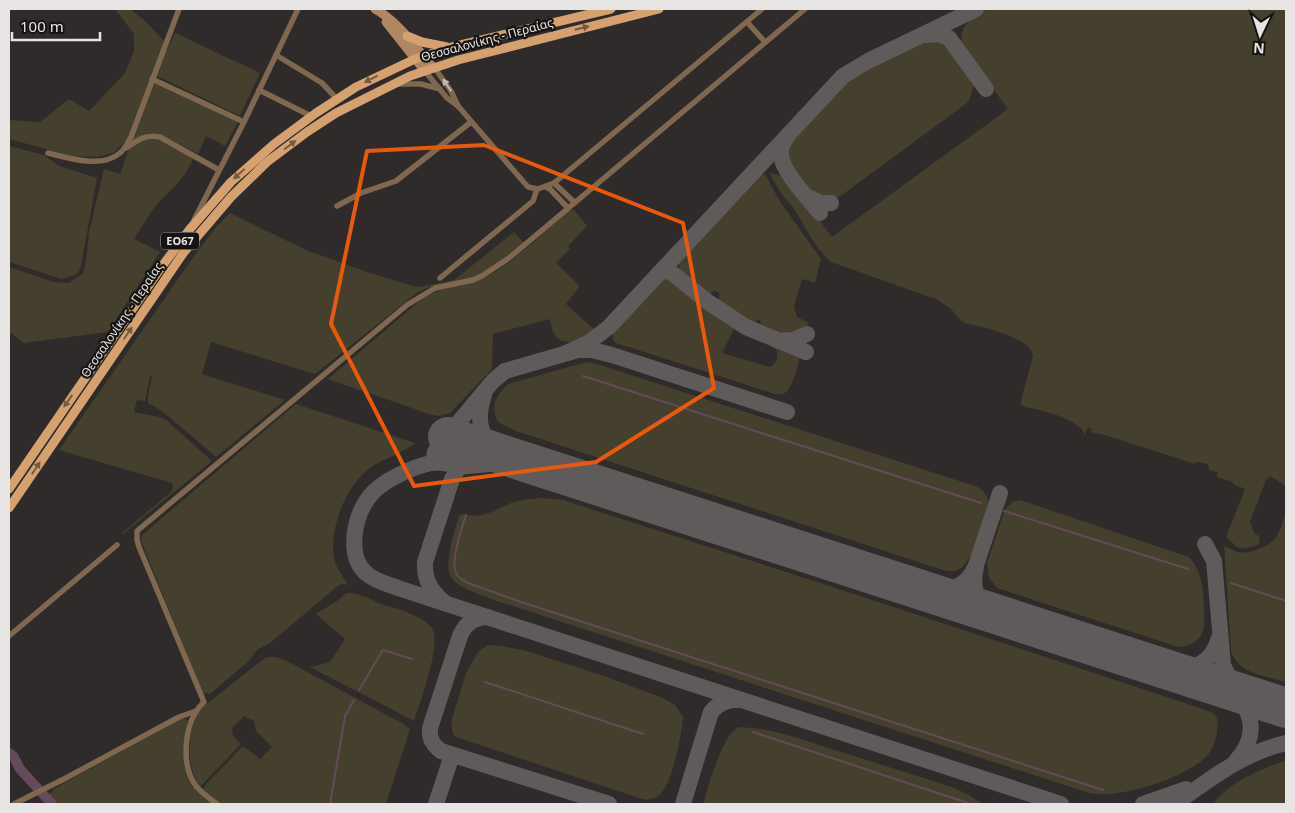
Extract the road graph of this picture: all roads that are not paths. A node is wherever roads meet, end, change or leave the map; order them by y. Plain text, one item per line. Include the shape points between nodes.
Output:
1 (179, 9) edge
2 (298, 9) edge
3 (376, 9) edge
4 (611, 9) edge
5 (659, 9) edge
6 (762, 9) edge
7 (805, 9) edge
8 (747, 22) junction
9 (407, 36) junction
10 (765, 42) junction
11 (452, 47) junction
12 (276, 56) junction
13 (419, 57) junction
14 (429, 68) junction
15 (152, 79) junction
16 (381, 89) junction
17 (440, 89) junction
18 (259, 90) junction
19 (337, 99) junction
20 (458, 106) junction
21 (311, 116) junction
22 (244, 122) junction
23 (471, 122) junction
24 (124, 149) junction
25 (48, 153) dead end
26 (219, 170) junction
27 (554, 183) junction
28 (546, 187) junction
29 (536, 189) junction
30 (574, 202) junction
31 (337, 206) dead end
32 (568, 208) junction
33 (190, 228) junction
34 (440, 278) dead end
35 (9, 489) edge
36 (9, 508) edge
37 (117, 545) dead end
38 (9, 636) edge
39 (196, 711) junction
40 (14, 804) edge
41 (217, 804) edge

1 - 15 street
2 - 12 street
3 - 9 main road
3 - 13 main road
4 - 11 main road, Θεσσαλονίκης - Περαίας
14 -> 5 main road, Θεσσαλονίκης - Περαίας
6 - 8 street
7 - 10 street
8 - 10 street
8 - 27 street
9 - 11 main road
9 - 13 main road
10 - 30 street
11 - 13 main road, Θεσσαλονίκης - Περαίας
12 - 18 street
12 - 19 street via 325,86
13 - 14 main road
13 -> 19 main road, Θεσσαλονίκης - Περαίας / ΕΟ67
14 - 16 main road, Θεσσαλονίκης - Περαίας / ΕΟ67
14 - 17 street
20 -> 14 street via 451,91
15 - 22 street
15 - 24 street
16 - 17 street via 410,84
36 -> 16 main road, Θεσσαλονίκης - Περαίας / ΕΟ67 via 173,266 213,216 254,174 306,132
17 - 20 street
18 - 21 street
18 - 22 street
19 - 21 main road, Θεσσαλονίκης - Περαίας / ΕΟ67
20 - 23 street
21 -> 33 main road, Θεσσαλονίκης - Περαίας / ΕΟ67 via 240,173
22 - 26 street
23 - 29 street via 528,187
23 - 31 street via 396,181 361,193
24 - 25 street via 109,159 94,161
24 - 26 street via 149,135 160,137
26 - 33 street
27 - 28 street
27 - 30 street
28 - 29 street
28 - 32 street
29 - 34 street via 532,201
30 - 32 street
32 - 39 street via 491,271 473,280 436,288 407,305 137,531 136,540 204,702
33 -> 35 main road, Θεσσαλονίκης - Περαίας / ΕΟ67
37 - 38 street
39 - 40 street
39 - 41 street via 188,737 190,772 196,786

